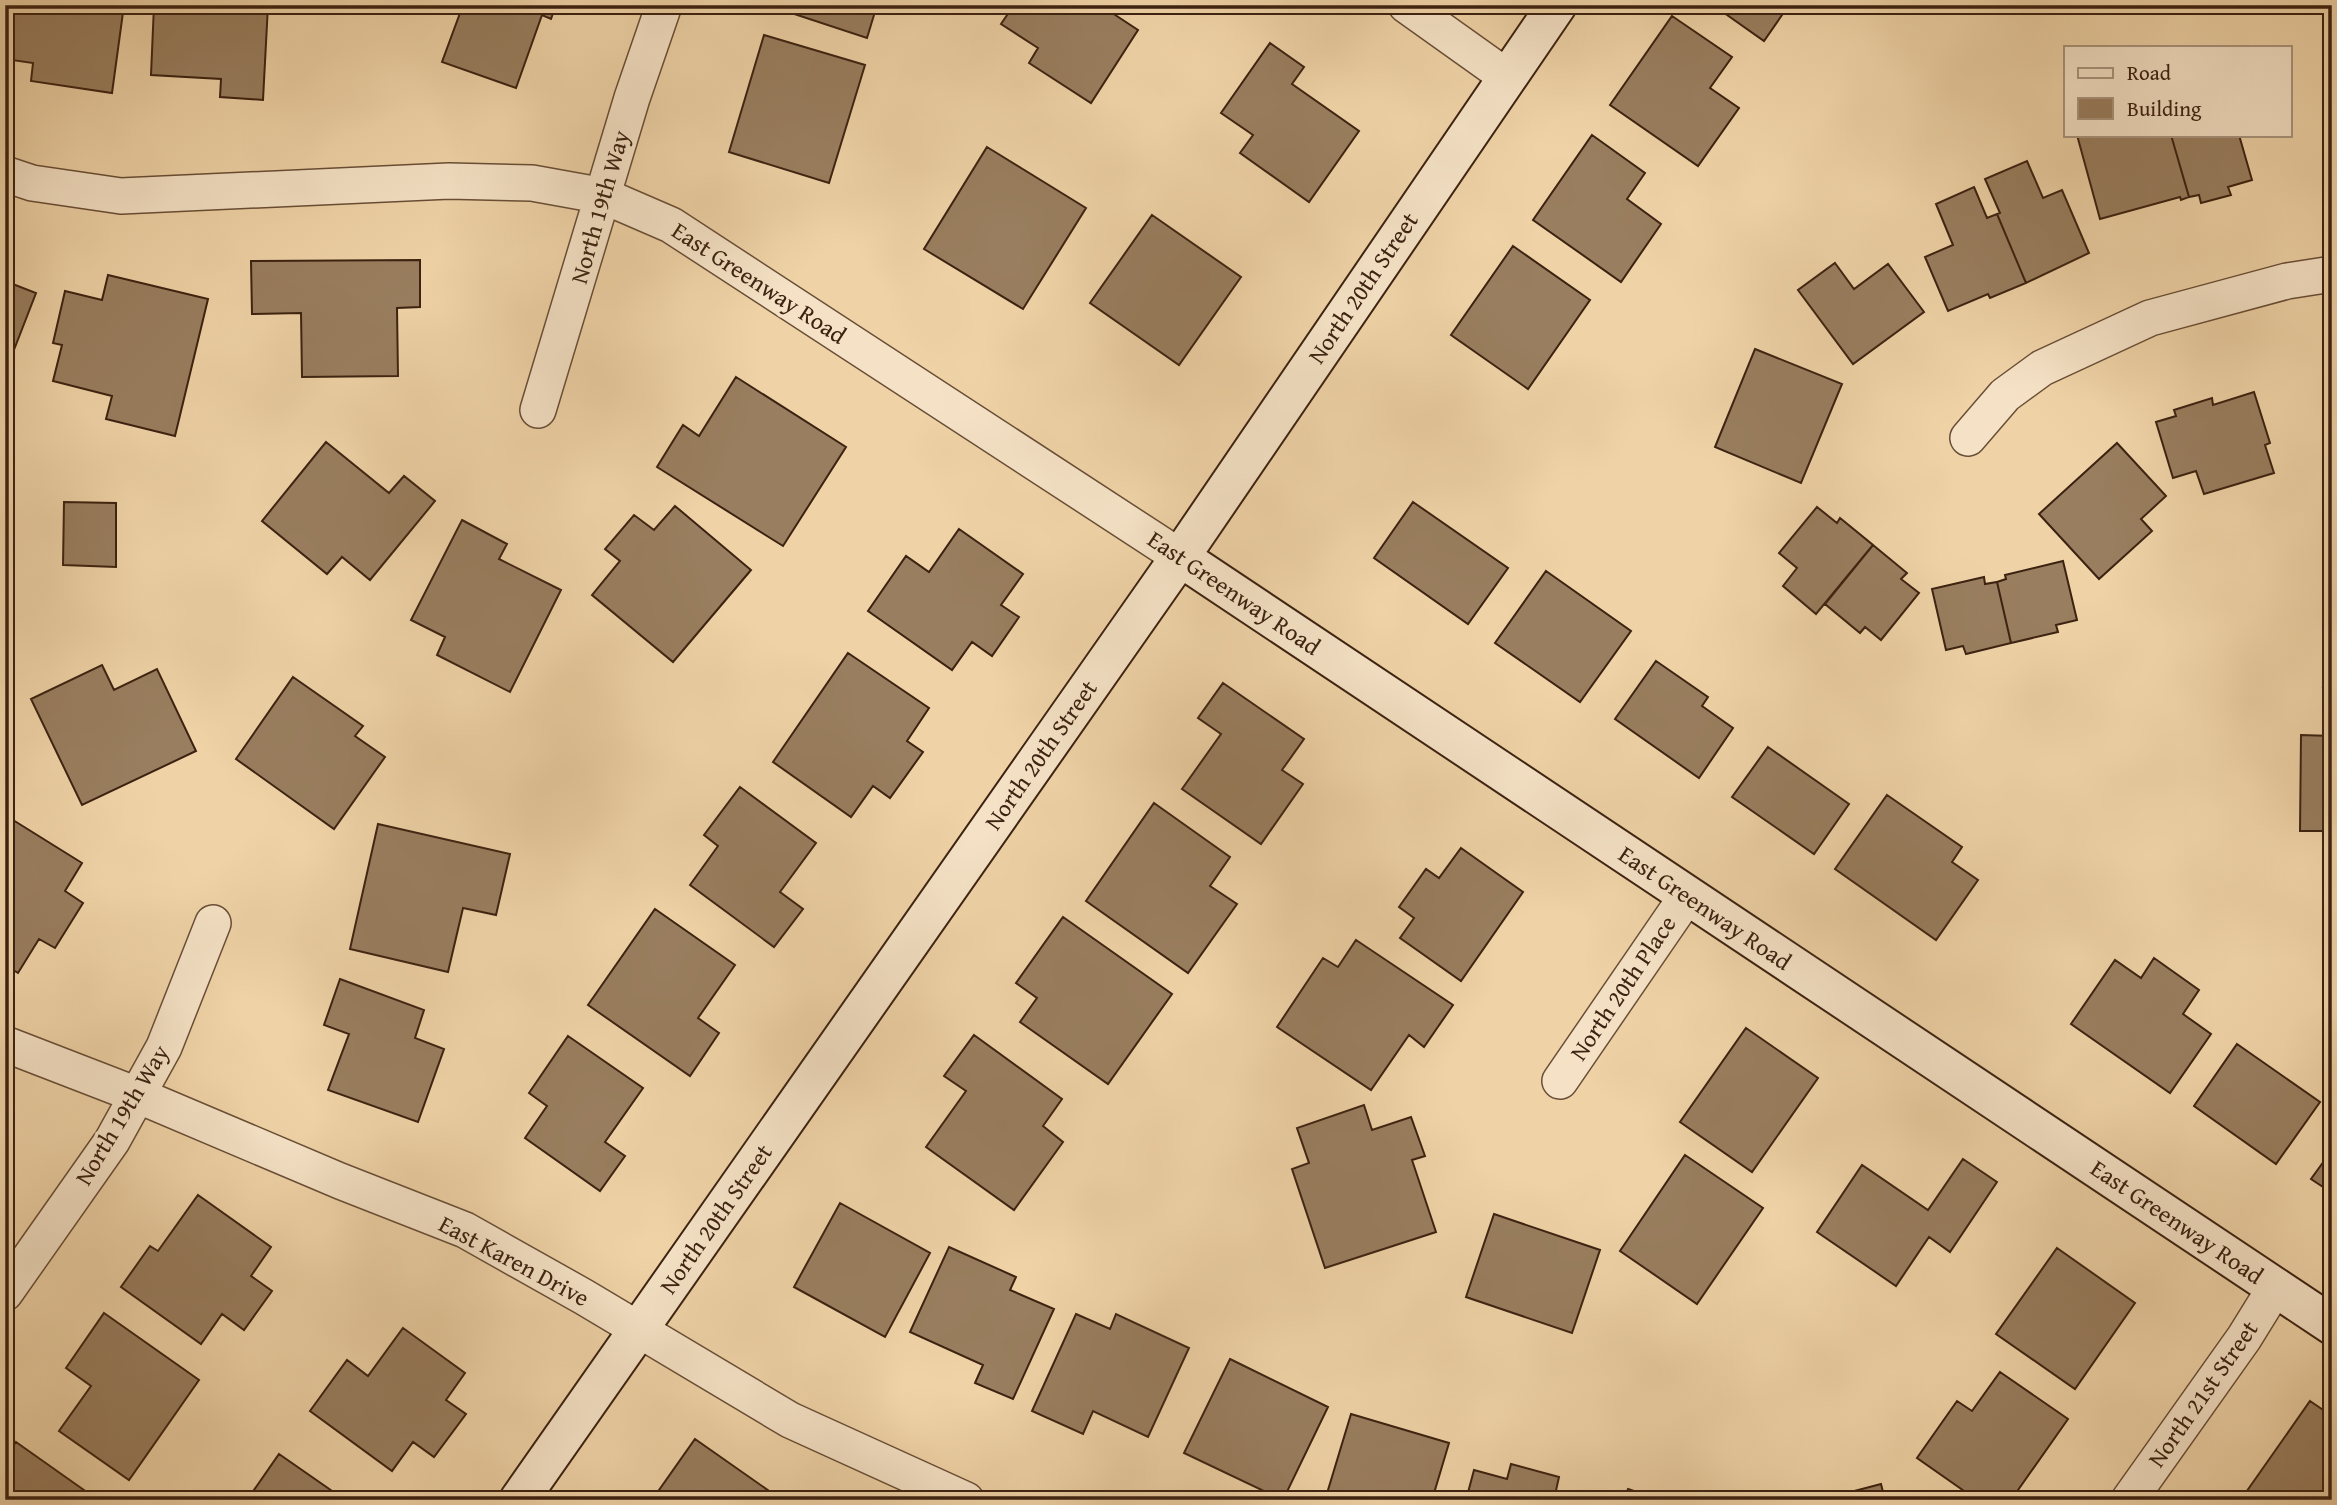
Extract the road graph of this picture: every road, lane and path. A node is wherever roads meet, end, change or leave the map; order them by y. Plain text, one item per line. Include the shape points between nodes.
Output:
1 (664, 5) edge
2 (1406, 5) edge
3 (1557, 5) edge
4 (1507, 77) junction
5 (19, 179) edge
6 (604, 196) junction
7 (2332, 274) edge
8 (538, 410) dead end
9 (1968, 438) dead end
10 (1180, 556) junction
11 (1686, 895) junction
12 (213, 923) dead end
13 (5, 1044) edge
14 (1560, 1081) dead end
15 (137, 1095) junction
16 (2276, 1287) junction
17 (5, 1293) edge
18 (2332, 1325) edge
19 (638, 1330) junction
20 (519, 1500) edge
21 (966, 1500) edge
22 (2129, 1500) edge

1 - 6 street, North 19th Way
2 - 4 street
3 - 4 street, North 20th Street
4 - 10 street, North 20th Street
5 - 6 street, East Greenway Road via 121,196 463,182 532,183
6 - 8 street, North 19th Way
6 - 10 street, East Greenway Road via 671,225
7 - 9 street via 2287,281 2150,318 2042,368 2005,395
10 - 11 street, East Greenway Road
10 - 19 street, North 20th Street
11 - 14 street, North 20th Place
11 - 16 street, East Greenway Road
12 - 15 street, North 19th Way via 164,1047
13 - 15 street, East Karen Drive
15 - 17 street, North 19th Way via 112,1141
15 - 19 street, East Karen Drive via 465,1230
16 - 18 street, East Greenway Road
16 - 22 street, North 21st Street
19 - 20 street, North 20th Street
19 - 21 street, East Karen Drive via 790,1420

